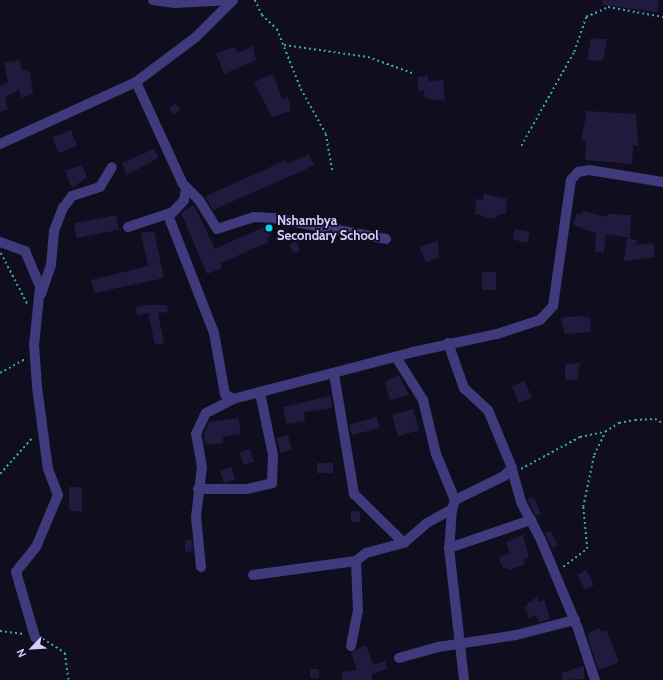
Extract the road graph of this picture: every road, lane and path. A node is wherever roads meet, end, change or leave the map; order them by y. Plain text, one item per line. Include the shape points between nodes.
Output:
1 (153, 0) edge
2 (233, 0) edge
3 (255, 0) edge
4 (663, 17) edge
5 (284, 44) junction
6 (415, 74) dead end
7 (136, 82) junction
8 (0, 144) edge
9 (521, 146) dead end
10 (112, 167) dead end
11 (333, 173) dead end
12 (663, 182) edge
13 (186, 189) junction
14 (168, 215) junction
15 (128, 227) dead end
16 (386, 239) dead end
17 (0, 242) edge
18 (0, 252) edge
19 (40, 295) junction
20 (35, 321) junction
21 (448, 344) junction
22 (34, 346) junction
23 (396, 357) junction
24 (0, 372) edge
25 (334, 374) junction
26 (260, 393) junction
27 (233, 399) junction
28 (43, 421) junction
29 (663, 423) edge
30 (606, 432) junction
31 (512, 472) junction
32 (0, 474) edge
33 (198, 489) junction
34 (454, 505) junction
35 (531, 520) junction
36 (404, 544) junction
37 (449, 548) junction
38 (356, 561) junction
39 (201, 567) dead end
40 (554, 572) junction
41 (253, 575) dead end
42 (574, 620) junction
43 (0, 631) edge
44 (35, 637) junction
45 (460, 645) junction
46 (351, 646) dead end
47 (398, 658) dead end
48 (69, 680) edge
49 (464, 680) edge
50 (595, 680) edge

1 - 2 street via 175,3
2 - 7 street via 196,37
3 - 5 path
4 - 9 path via 608,7 586,17 574,52
5 - 6 path via 368,57
5 - 11 path via 301,89 326,134
7 - 8 street
7 - 13 street
10 - 19 street via 108,179 100,187 72,196 63,208 54,231 51,265
12 - 21 street via 589,170 578,172 571,180 553,306 548,315 529,326
13 - 14 street via 181,204
13 - 16 street via 199,200 216,229 253,217 273,218
14 - 15 street
14 - 27 street via 214,333 225,394
17 - 19 street via 25,251
18 - 20 path
19 - 20 street
20 - 22 street
21 - 23 street
21 - 31 street via 464,388 488,410
22 - 24 path via 28,357
22 - 28 street
23 - 25 street
23 - 34 street via 423,400 436,454
25 - 26 street
25 - 36 street via 354,494
26 - 27 street
26 - 33 street via 273,455 272,483 247,489
27 - 33 street via 206,413 197,426 202,467
28 - 32 path via 23,450
28 - 44 street via 48,469 58,495 36,547 16,572
29 - 30 path via 654,419 635,420 619,423
30 - 31 path via 580,437
30 - 40 path via 594,455 583,507 585,552
31 - 34 street
31 - 35 street
33 - 39 street via 196,517
34 - 36 street
34 - 37 street
35 - 37 street
35 - 40 street
36 - 38 street via 366,553
37 - 45 street
38 - 41 street
38 - 46 street via 358,611
40 - 42 street
42 - 45 street
42 - 50 street
43 - 44 path
44 - 48 path via 58,646 65,653
45 - 47 street via 438,647
45 - 49 street

